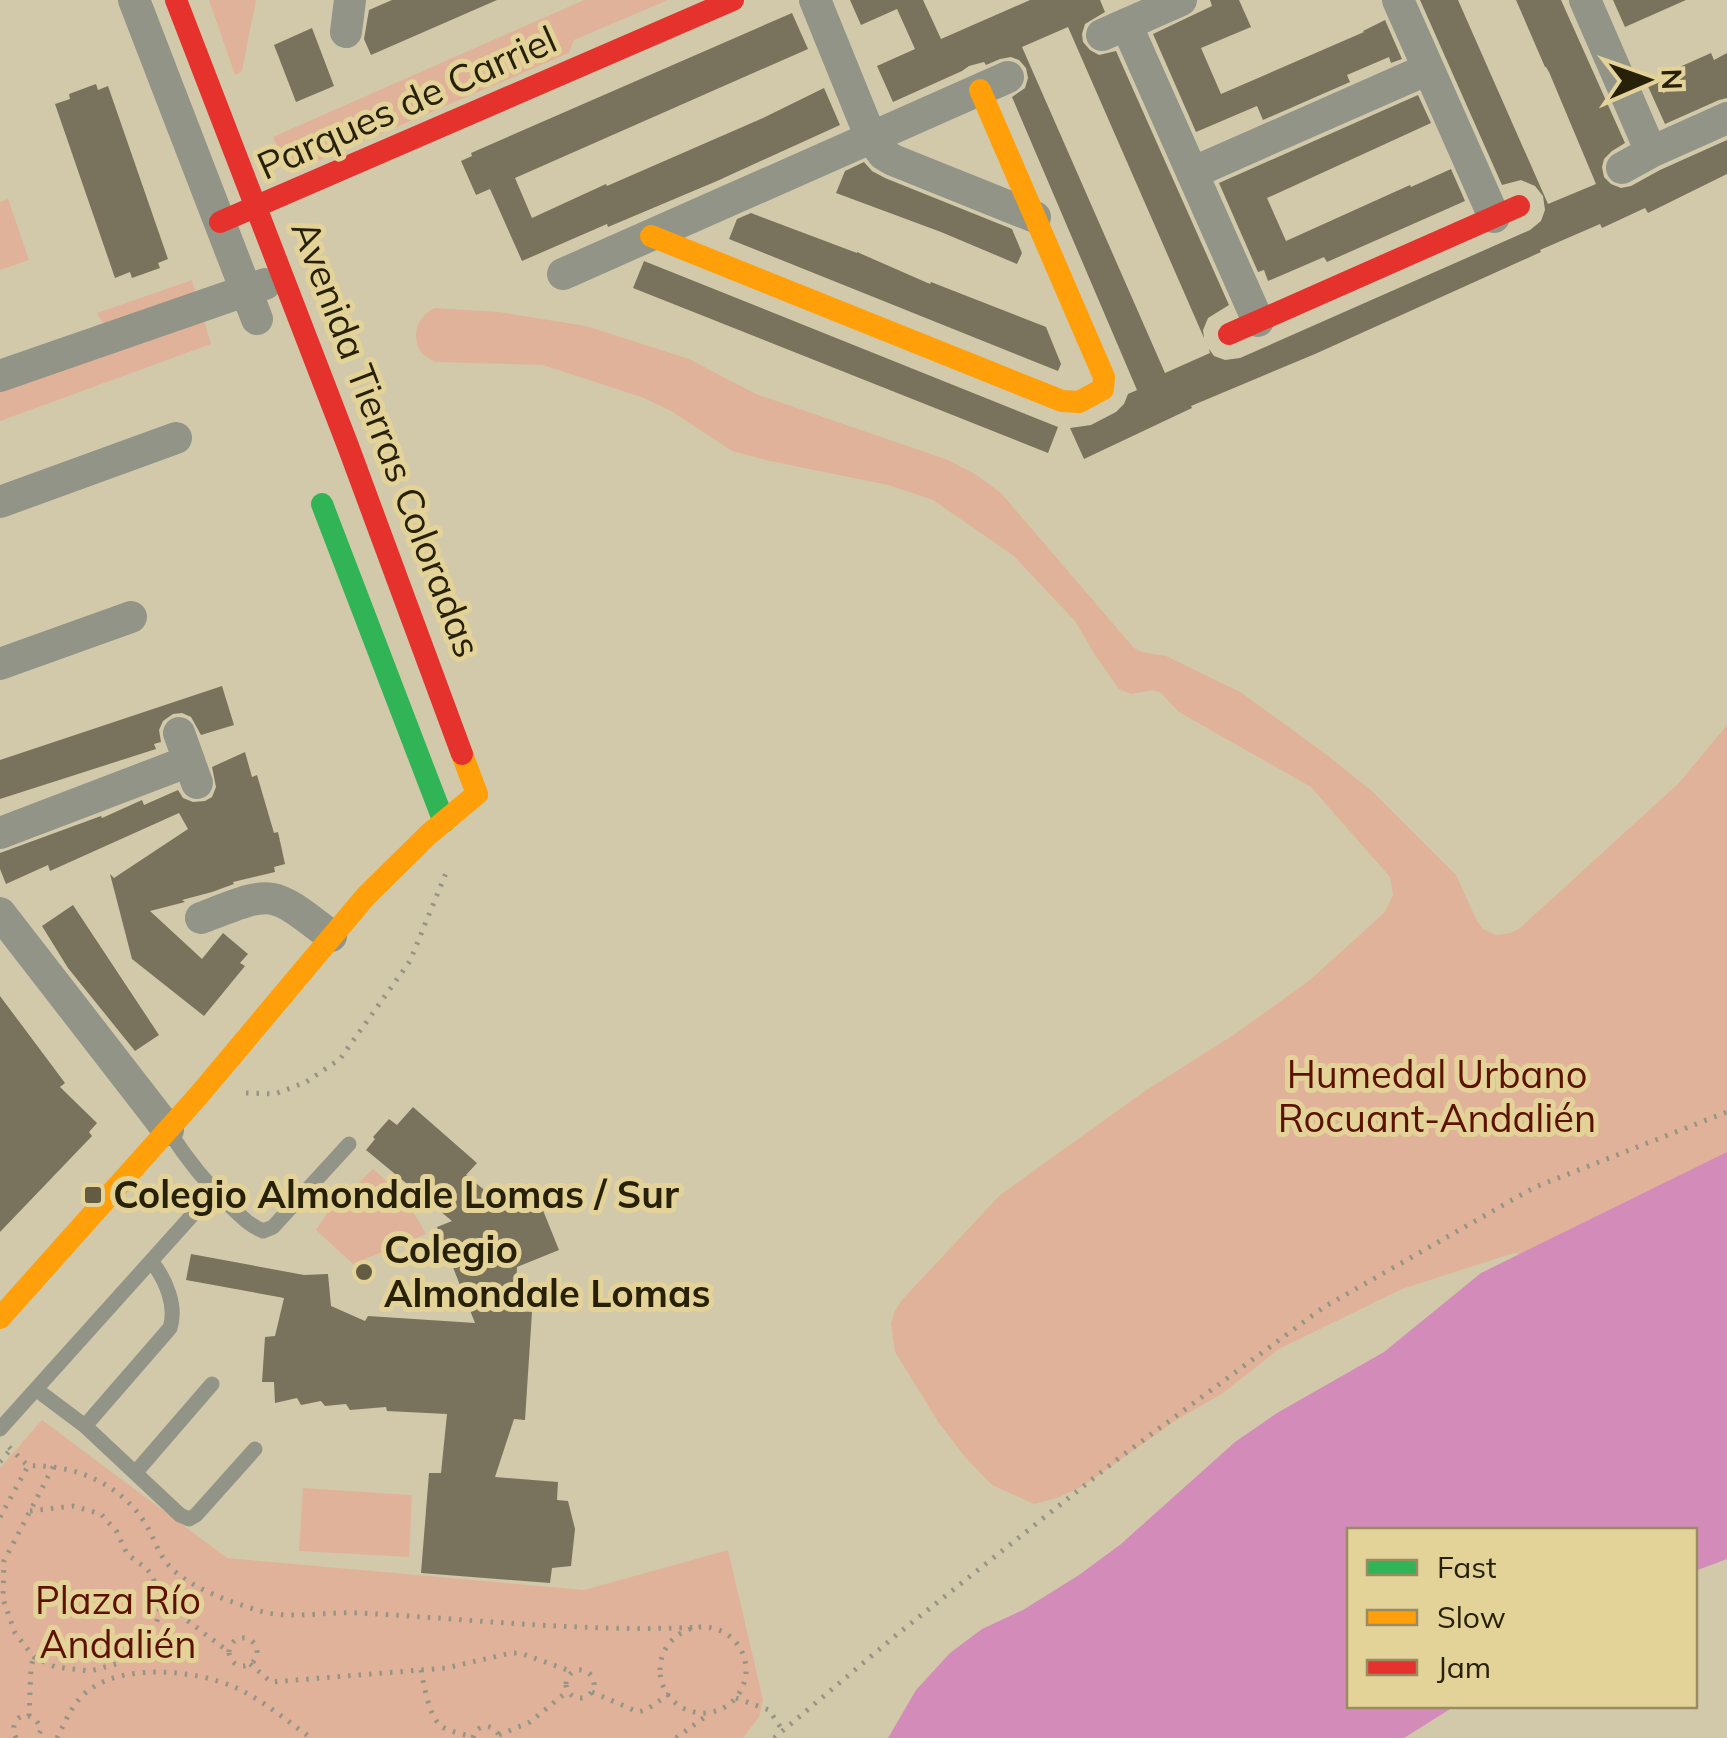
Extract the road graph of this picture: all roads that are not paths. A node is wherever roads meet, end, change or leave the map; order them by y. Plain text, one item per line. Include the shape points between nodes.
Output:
1 (134, 0) edge
2 (176, 0) edge
3 (733, 0) edge
4 (815, 0) edge
5 (1181, 0) edge
6 (1398, 0) edge
7 (1585, 0) edge
8 (1428, 69) junction
9 (994, 83) joint
10 (1727, 118) edge
11 (871, 138) junction
12 (1651, 152) junction
13 (1622, 168) dead end
14 (1192, 173) junction
15 (256, 207) junction
16 (1506, 212) joint
17 (1035, 217) junction
18 (220, 222) junction
19 (652, 236) junction
20 (562, 274) dead end
21 (283, 278) junction
22 (252, 305) junction
23 (1244, 327) joint
24 (0, 376) edge
25 (176, 438) dead end
26 (0, 502) edge
27 (322, 504) dead end
28 (131, 617) dead end
29 (0, 664) edge
30 (188, 759) dead end
31 (444, 822) junction
32 (0, 833) edge
33 (200, 918) dead end
34 (5, 931) edge
35 (331, 936) junction
36 (168, 1130) junction
37 (349, 1144) dead end
38 (214, 1192) junction
39 (152, 1262) junction
40 (0, 1318) edge
41 (212, 1384) dead end
42 (38, 1390) junction
43 (86, 1426) junction
44 (0, 1429) edge
45 (255, 1449) dead end
46 (136, 1472) junction

1 - 18 street, Avenida Tierras Coloradas
2 - 15 street, Avenida Tierras Coloradas
3 - 15 street, Parques de Carriel
4 - 11 street
5 - 14 street via 1114,30
6 - 8 street
7 - 12 street
8 - 14 street
8 - 16 street
9 - 11 street
9 - 17 street
10 - 12 street
11 - 17 street via 893,160
11 - 19 street
12 - 13 street
14 - 23 street
15 - 18 street, Parques de Carriel
15 - 21 street, Avenida Tierras Coloradas
16 - 23 street
17 - 19 street via 1105,381 1100,392 1079,402 1062,401
18 - 22 street, Avenida Tierras Coloradas
19 - 20 street
21 - 22 street
21 - 31 street, Avenida Tierras Coloradas via 478,794
22 - 24 street
25 - 26 street
27 - 31 street
28 - 29 street
30 - 32 street
31 - 35 street
33 - 35 street via 264,896 290,904
34 - 36 street
35 - 36 street
36 - 38 lane
36 - 40 street
37 - 38 lane via 263,1232
38 - 39 lane
39 - 42 lane
39 - 43 lane via 170,1300 170,1328
41 - 46 lane
42 - 43 lane
42 - 44 lane
43 - 46 lane
45 - 46 lane via 189,1520

